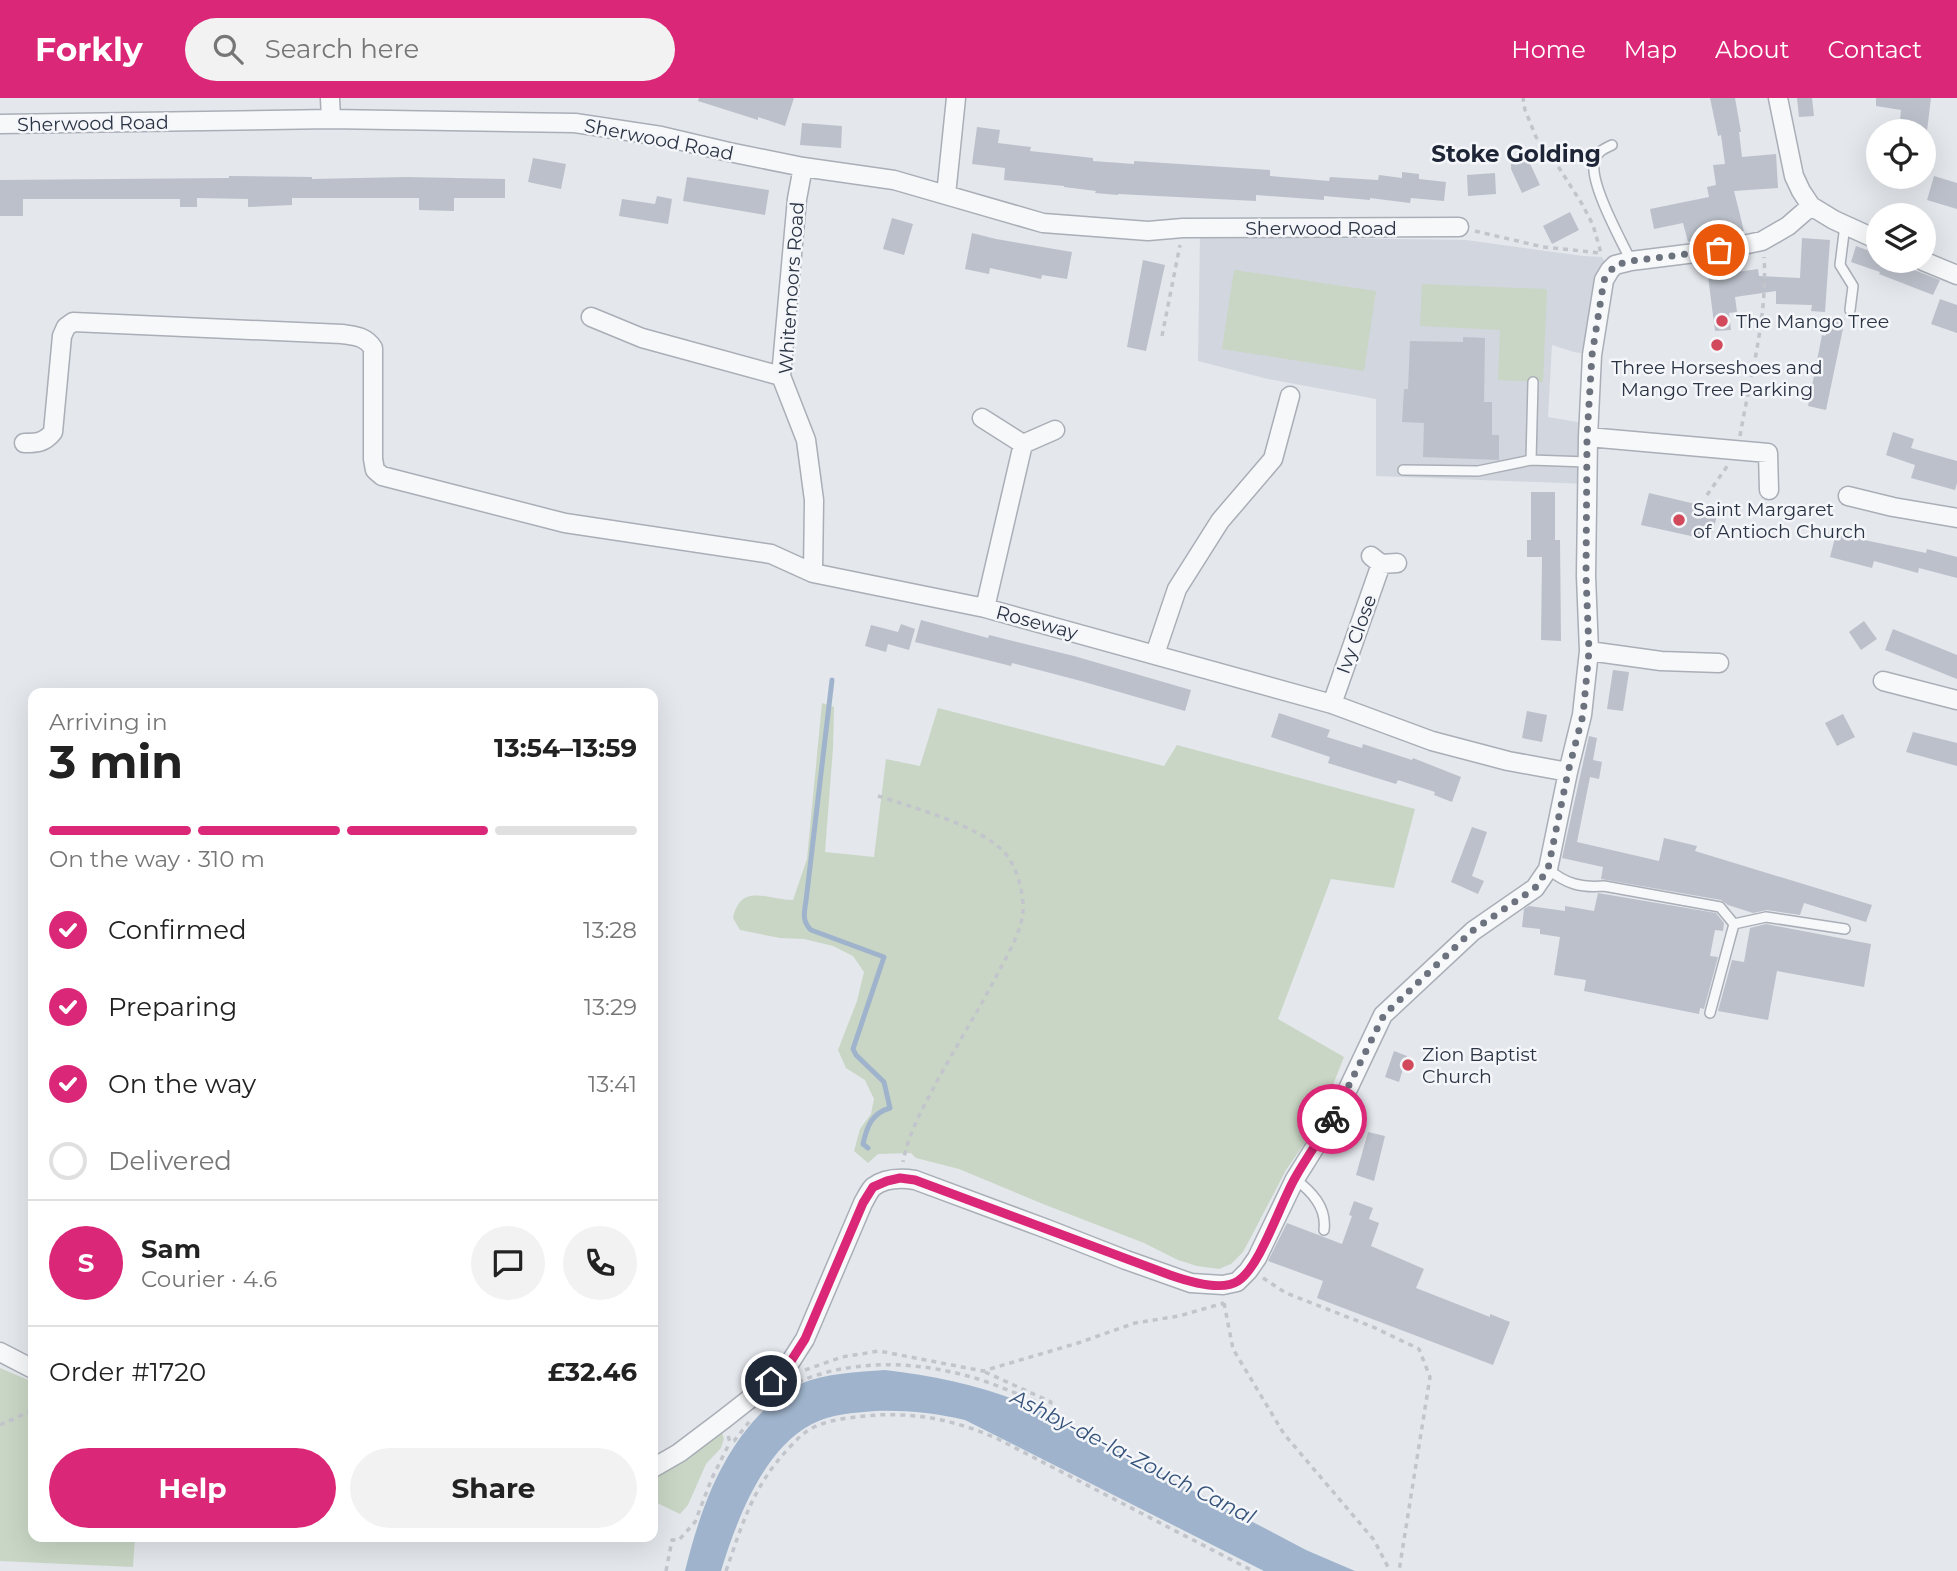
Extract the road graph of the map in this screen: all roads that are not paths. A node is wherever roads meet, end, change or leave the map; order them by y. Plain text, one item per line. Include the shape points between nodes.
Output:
1 (330, 98) edge
2 (956, 98) edge
3 (1778, 98) edge
4 (331, 120) junction
5 (0, 124) edge
6 (1612, 145) dead end
7 (803, 167) junction
8 (946, 195) junction
9 (1811, 206) junction
10 (1845, 225) junction
11 (1460, 228) road end
12 (1866, 235) edge
13 (1631, 261) junction
14 (1936, 266) edge
15 (1957, 275) edge
16 (1850, 310) dead end
17 (591, 317) dead end
18 (780, 376) junction
19 (1533, 382) dead end
20 (1290, 396) dead end
21 (982, 418) dead end
22 (1055, 430) dead end
23 (1587, 437) junction
24 (24, 443) dead end
25 (1023, 444) junction
26 (1531, 460) junction
27 (1587, 462) junction
28 (1403, 470) dead end
29 (1769, 490) dead end
30 (1848, 496) dead end
31 (1957, 517) edge
32 (1383, 561) dead end
33 (813, 573) junction
34 (985, 608) junction
35 (1589, 651) junction
36 (1155, 654) junction
37 (1719, 663) dead end
38 (1883, 681) dead end
39 (1957, 700) edge
40 (1332, 704) junction
41 (1568, 772) junction
42 (1548, 869) junction
43 (1734, 924) junction
44 (1845, 929) dead end
45 (1710, 1013) dead end
46 (1294, 1178) junction
47 (1324, 1230) dead end
48 (0, 1352) edge
49 (28, 1366) edge
50 (658, 1465) edge

1 - 4 street
2 - 8 street
3 - 9 street via 1794,176
4 - 5 street, Sherwood Road
4 - 7 street, Sherwood Road via 575,123 661,136
6 - 13 lane via 1602,149 1594,161 1594,174
7 - 8 street, Sherwood Road via 894,180
7 - 18 street, Whitemoors Road
8 - 11 street, Sherwood Road via 1043,223 1148,231
9 - 10 street
9 - 13 street via 1762,241
10 - 12 street
10 - 16 lane via 1840,265 1853,286
13 - 23 street via 1615,265 1604,280 1592,355
14 - 15 street
17 - 18 street via 642,338
18 - 33 street, Whitemoors Road via 806,440 814,500
19 - 26 lane
20 - 36 street via 1273,458 1220,522 1177,589
21 - 25 street
22 - 25 street
23 - 27 street
23 - 29 street via 1768,453
24 - 33 street, Roseway via 38,443 52,432 62,336 73,322 361,337 373,348 375,470 382,476 565,523 771,554
25 - 34 street
26 - 27 lane
26 - 28 lane via 1478,471
27 - 35 street
30 - 31 street
32 - 40 street, Ivy Close
33 - 34 street, Roseway
34 - 36 street, Roseway
35 - 37 street
35 - 41 street via 1583,715
36 - 40 street, Roseway
38 - 39 street
40 - 41 street, Roseway via 1432,741
41 - 42 street
42 - 43 lane via 1560,879 1585,887 1604,886 1720,907
42 - 46 street via 1535,888 1472,931 1384,1015 1337,1112
43 - 44 lane via 1766,917
43 - 45 lane
46 - 47 lane via 1312,1191 1322,1211
46 - 50 street via 1257,1258 1223,1294 915,1180 900,1178 873,1187 805,1339 784,1372
48 - 49 street

